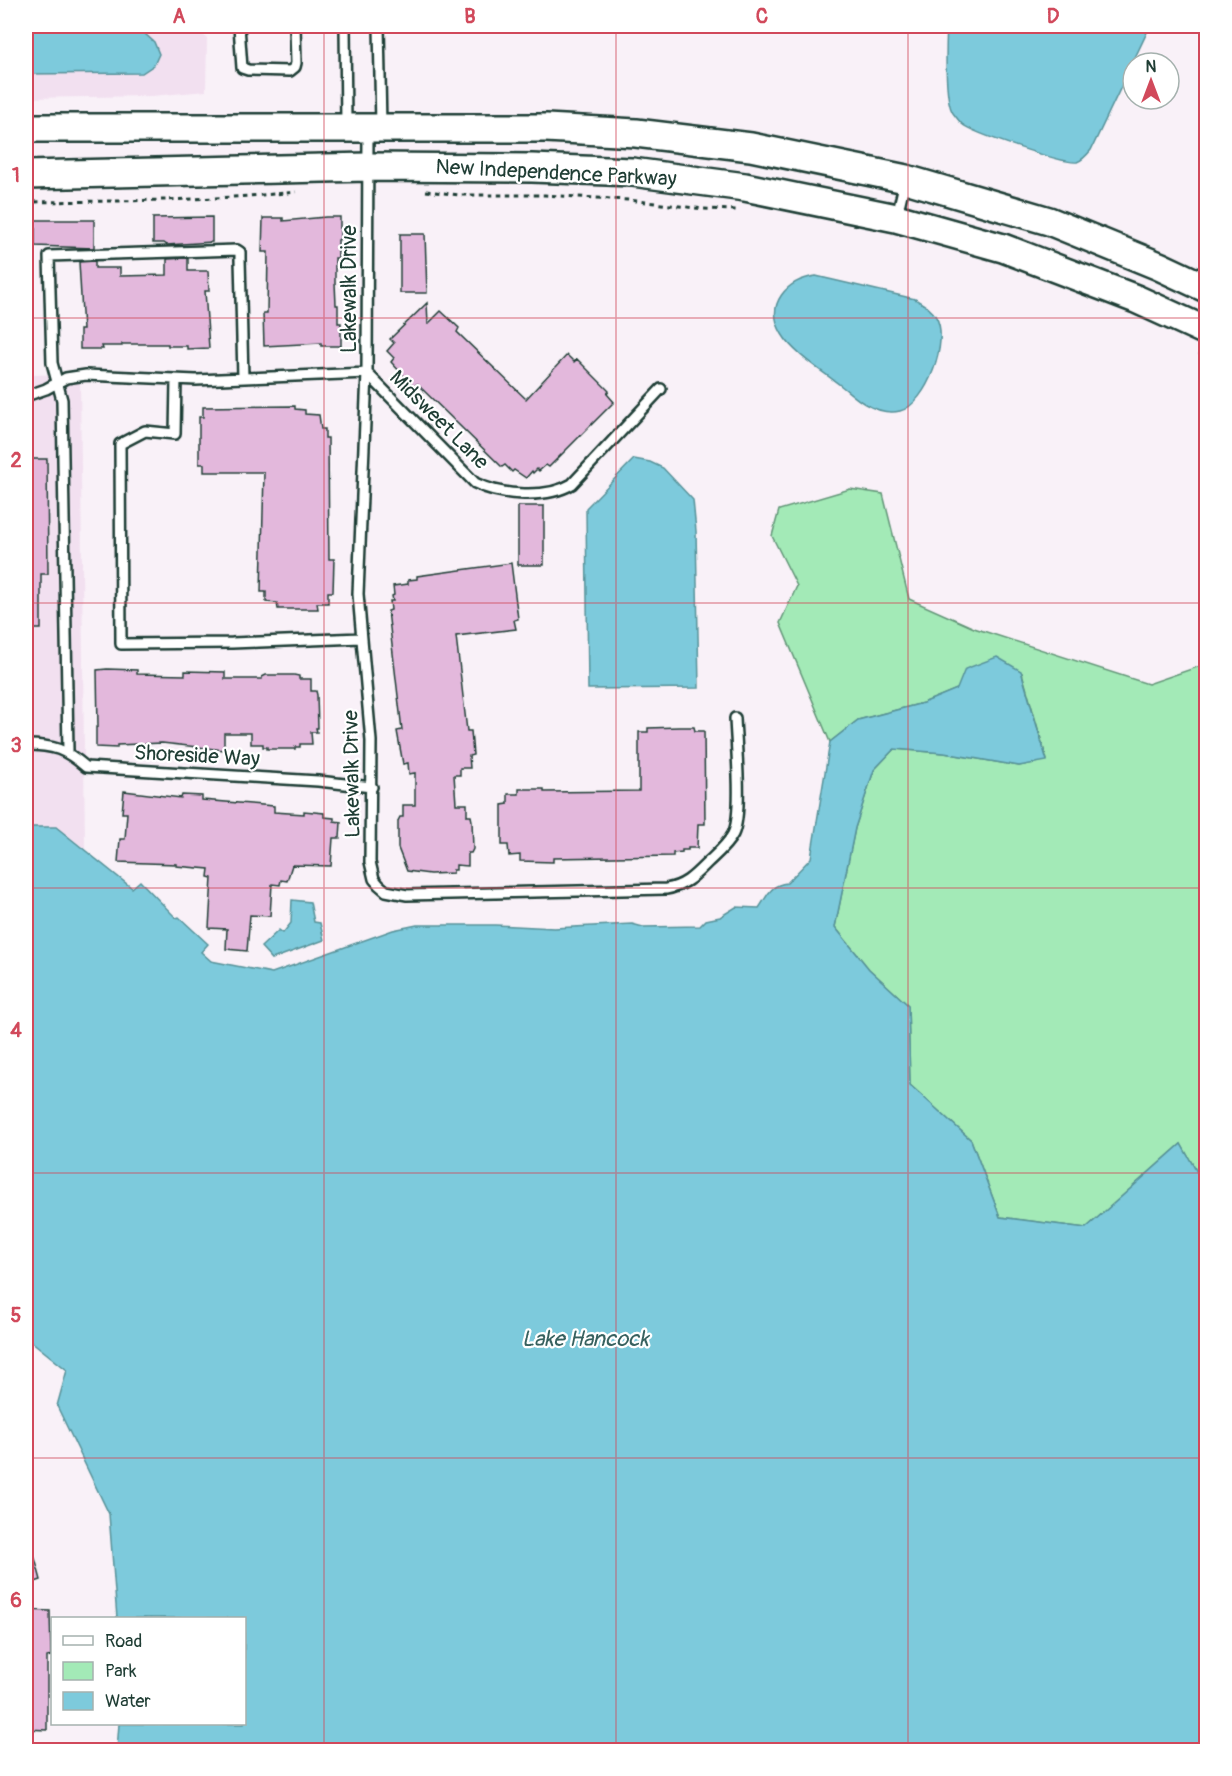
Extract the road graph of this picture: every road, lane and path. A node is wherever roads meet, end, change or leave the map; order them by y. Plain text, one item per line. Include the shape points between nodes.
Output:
1 (239, 26) edge
2 (296, 26) edge
3 (345, 26) edge
4 (379, 26) edge
5 (26, 128) edge
6 (365, 128) junction
7 (368, 166) junction
8 (26, 175) edge
9 (906, 179) junction
10 (417, 190) dead end
11 (299, 192) dead end
12 (26, 202) edge
13 (740, 210) dead end
14 (896, 218) junction
15 (1206, 288) edge
16 (1202, 342) edge
17 (1206, 356) edge
18 (367, 373) junction
19 (243, 378) junction
20 (176, 380) junction
21 (57, 382) junction
22 (661, 389) dead end
23 (26, 396) edge
24 (362, 638) junction
25 (735, 718) dead end
26 (26, 745) edge
27 (68, 751) junction
28 (372, 788) junction

1 - 2 lane via 242,68 248,70 295,67
3 - 6 lane
4 - 6 lane
5 - 6 street, New Independence Parkway
6 - 7 lane, Lakewalk Drive
6 - 9 street, New Independence Parkway via 546,128 636,133 751,147
7 - 8 street, New Independence Parkway
7 - 14 street, New Independence Parkway via 632,172 745,187
7 - 18 lane, Lakewalk Drive
9 - 14 lane
9 - 15 street, New Independence Parkway via 1049,221
10 - 13 path via 629,200
11 - 12 path
14 - 16 street, New Independence Parkway via 1003,248 1136,299
16 - 17 path
18 - 19 lane
18 - 22 lane, Midsweet Lane via 475,483 509,493 554,492 572,484
18 - 24 lane, Lakewalk Drive via 358,575
19 - 20 lane
19 - 21 lane via 237,250 49,256 52,363
20 - 21 lane via 86,375
20 - 24 lane via 175,434 145,431 120,444 121,644
21 - 23 lane
21 - 27 lane via 62,400
24 - 28 lane, Lakewalk Drive
25 - 28 lane, Lakewalk Drive via 736,826 728,842 692,878 677,887 418,895 386,891 371,871
26 - 27 lane, Shoreside Way
27 - 28 lane, Shoreside Way via 86,767 318,781

